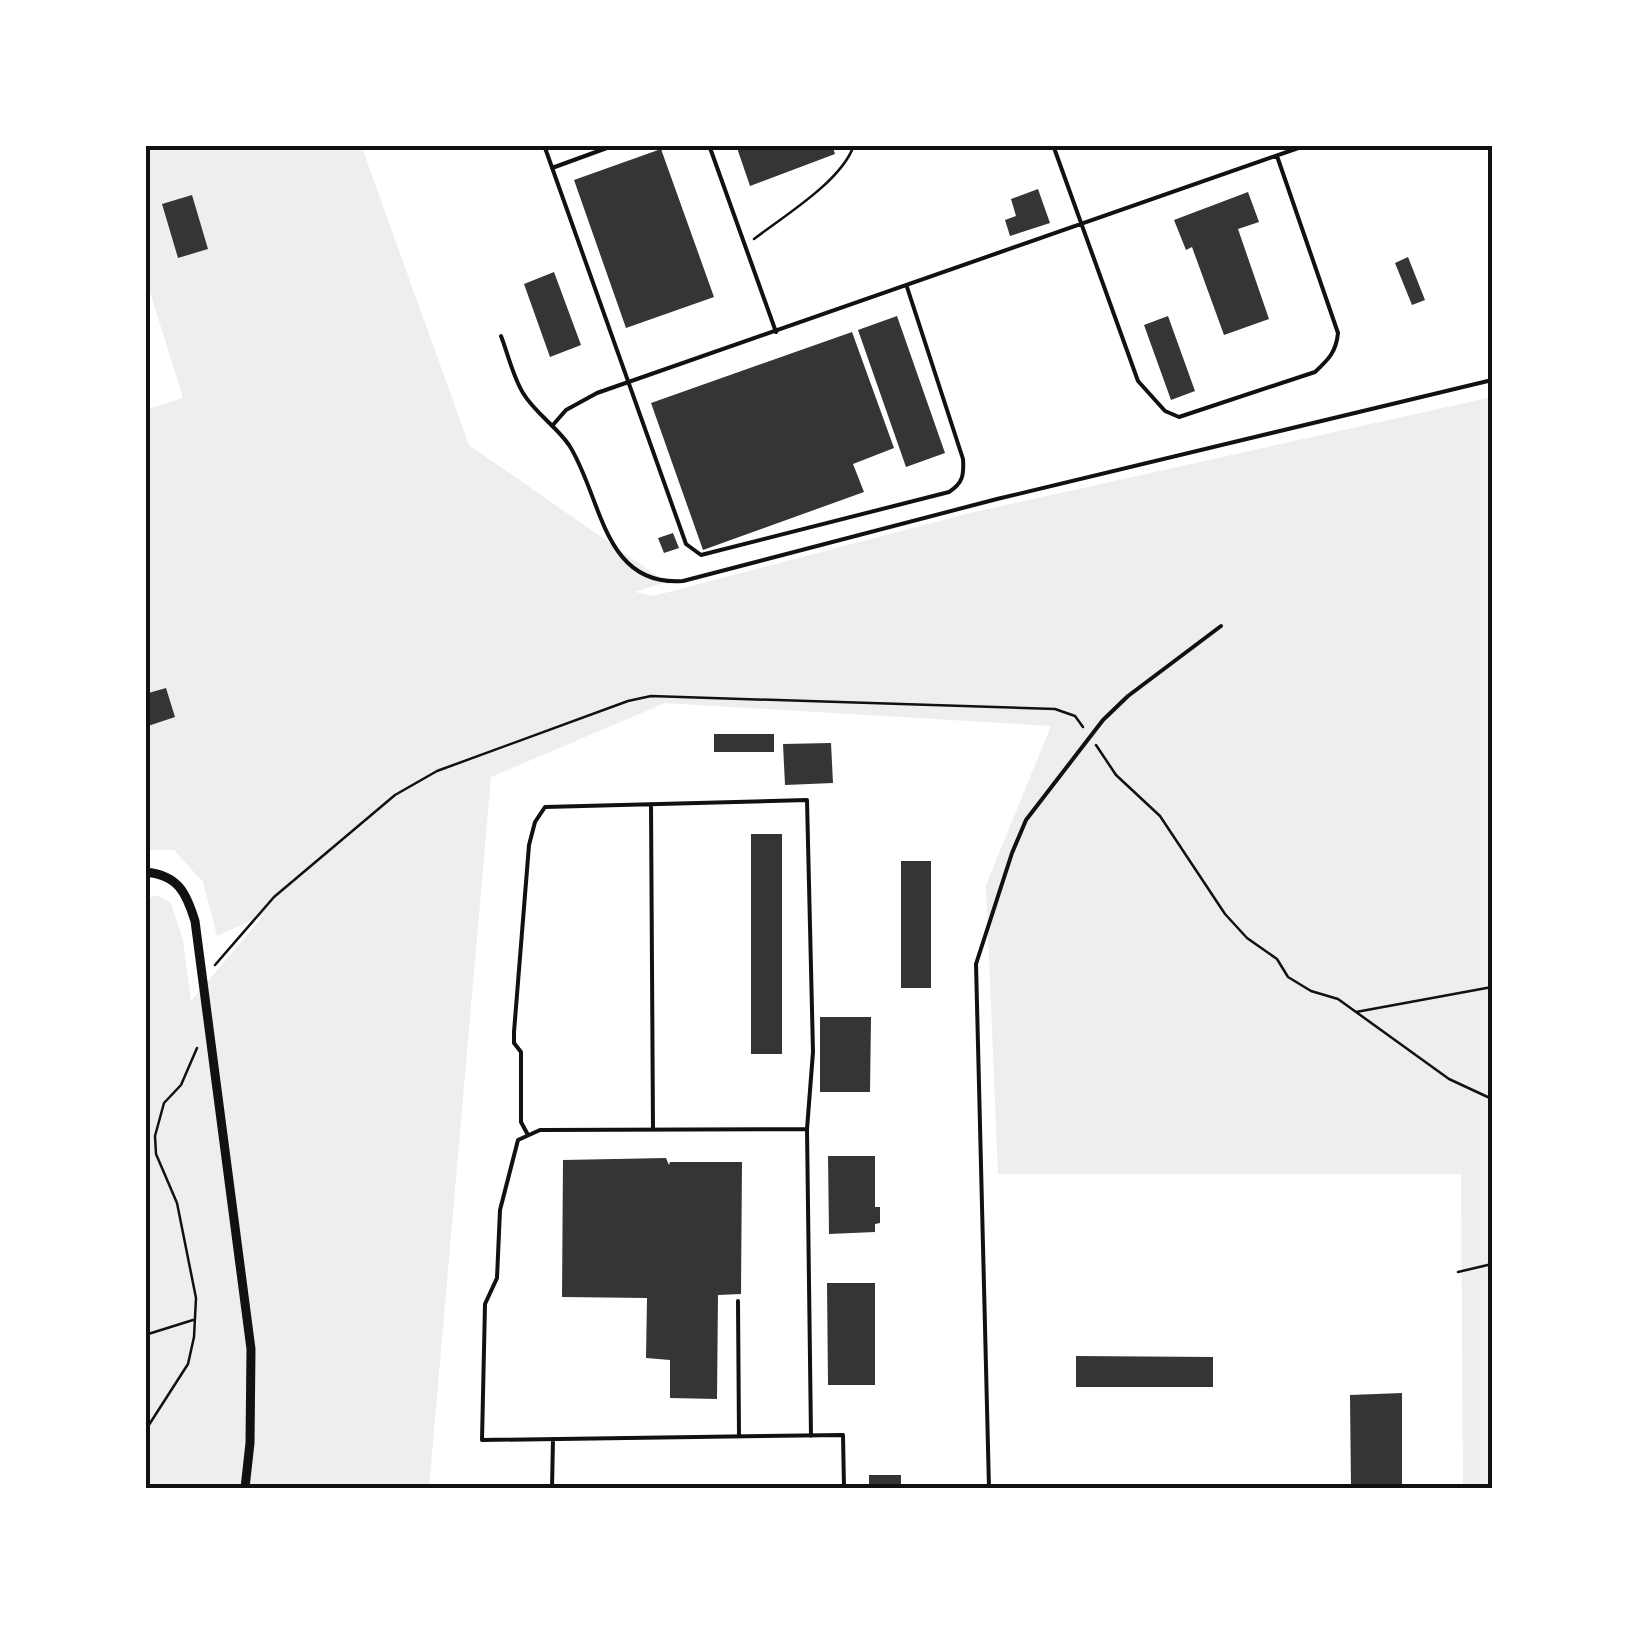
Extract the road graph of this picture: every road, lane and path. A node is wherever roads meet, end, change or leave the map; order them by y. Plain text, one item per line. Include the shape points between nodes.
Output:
1 (544, 145) edge
2 (615, 145) edge
3 (709, 145) edge
4 (854, 145) edge
5 (1053, 145) edge
6 (1307, 145) edge
7 (1276, 156) junction
8 (552, 168) junction
9 (1082, 224) junction
10 (744, 246) junction
11 (907, 287) junction
12 (776, 332) junction
13 (501, 336) dead end
14 (1492, 380) edge
15 (628, 383) junction
16 (552, 426) junction
17 (1222, 626) dead end
18 (1090, 737) junction
19 (652, 804) junction
20 (145, 872) edge
21 (202, 980) junction
22 (1492, 988) edge
23 (1354, 1012) junction
24 (208, 1023) junction
25 (1492, 1099) edge
26 (806, 1129) junction
27 (653, 1130) junction
28 (528, 1135) junction
29 (1492, 1264) edge
30 (1458, 1272) dead end
31 (738, 1301) dead end
32 (195, 1319) junction
33 (145, 1335) edge
34 (145, 1430) edge
35 (811, 1436) junction
36 (739, 1438) junction
37 (553, 1439) junction
38 (245, 1488) edge
39 (552, 1488) edge
40 (844, 1488) edge
41 (989, 1488) edge

1 - 8 lane
2 - 8 lane
3 - 10 lane
4 - 10 path via 812,195
5 - 9 lane
6 - 7 lane
7 - 9 lane
7 - 9 lane via 1337,346 1315,372 1197,414 1179,417 1165,410 1138,381
8 - 15 lane
9 - 11 lane
10 - 12 lane
11 - 12 lane
11 - 15 lane via 964,459 960,486 949,492 692,552
12 - 15 lane
13 - 16 lane via 522,392
14 - 16 lane via 666,582 634,568 608,538 584,474
15 - 16 lane via 566,410
17 - 18 lane via 1128,696
18 - 21 path via 1075,716 1054,709 652,696 628,702 436,770 395,795 274,897
18 - 23 path via 1116,774 1160,816 1247,938 1277,959 1288,977
18 - 41 lane via 1026,820 976,964
19 - 26 lane via 807,800 813,1052
19 - 27 lane
19 - 28 lane via 545,807 535,822 514,1032 521,1052 521,1122
20 - 21 street via 172,878 188,897
21 - 24 street
22 - 23 path
23 - 25 path via 1449,1079
24 - 32 path via 182,1085 164,1103 155,1136 177,1202
24 - 38 street via 251,1349
26 - 27 lane
26 - 35 lane
27 - 28 lane
28 - 37 lane via 518,1140 500,1210 497,1278 486,1304 482,1440
29 - 30 path
31 - 36 lane
32 - 33 path
32 - 34 path via 188,1364
35 - 36 lane
35 - 40 lane via 843,1435
36 - 37 lane
37 - 39 lane

